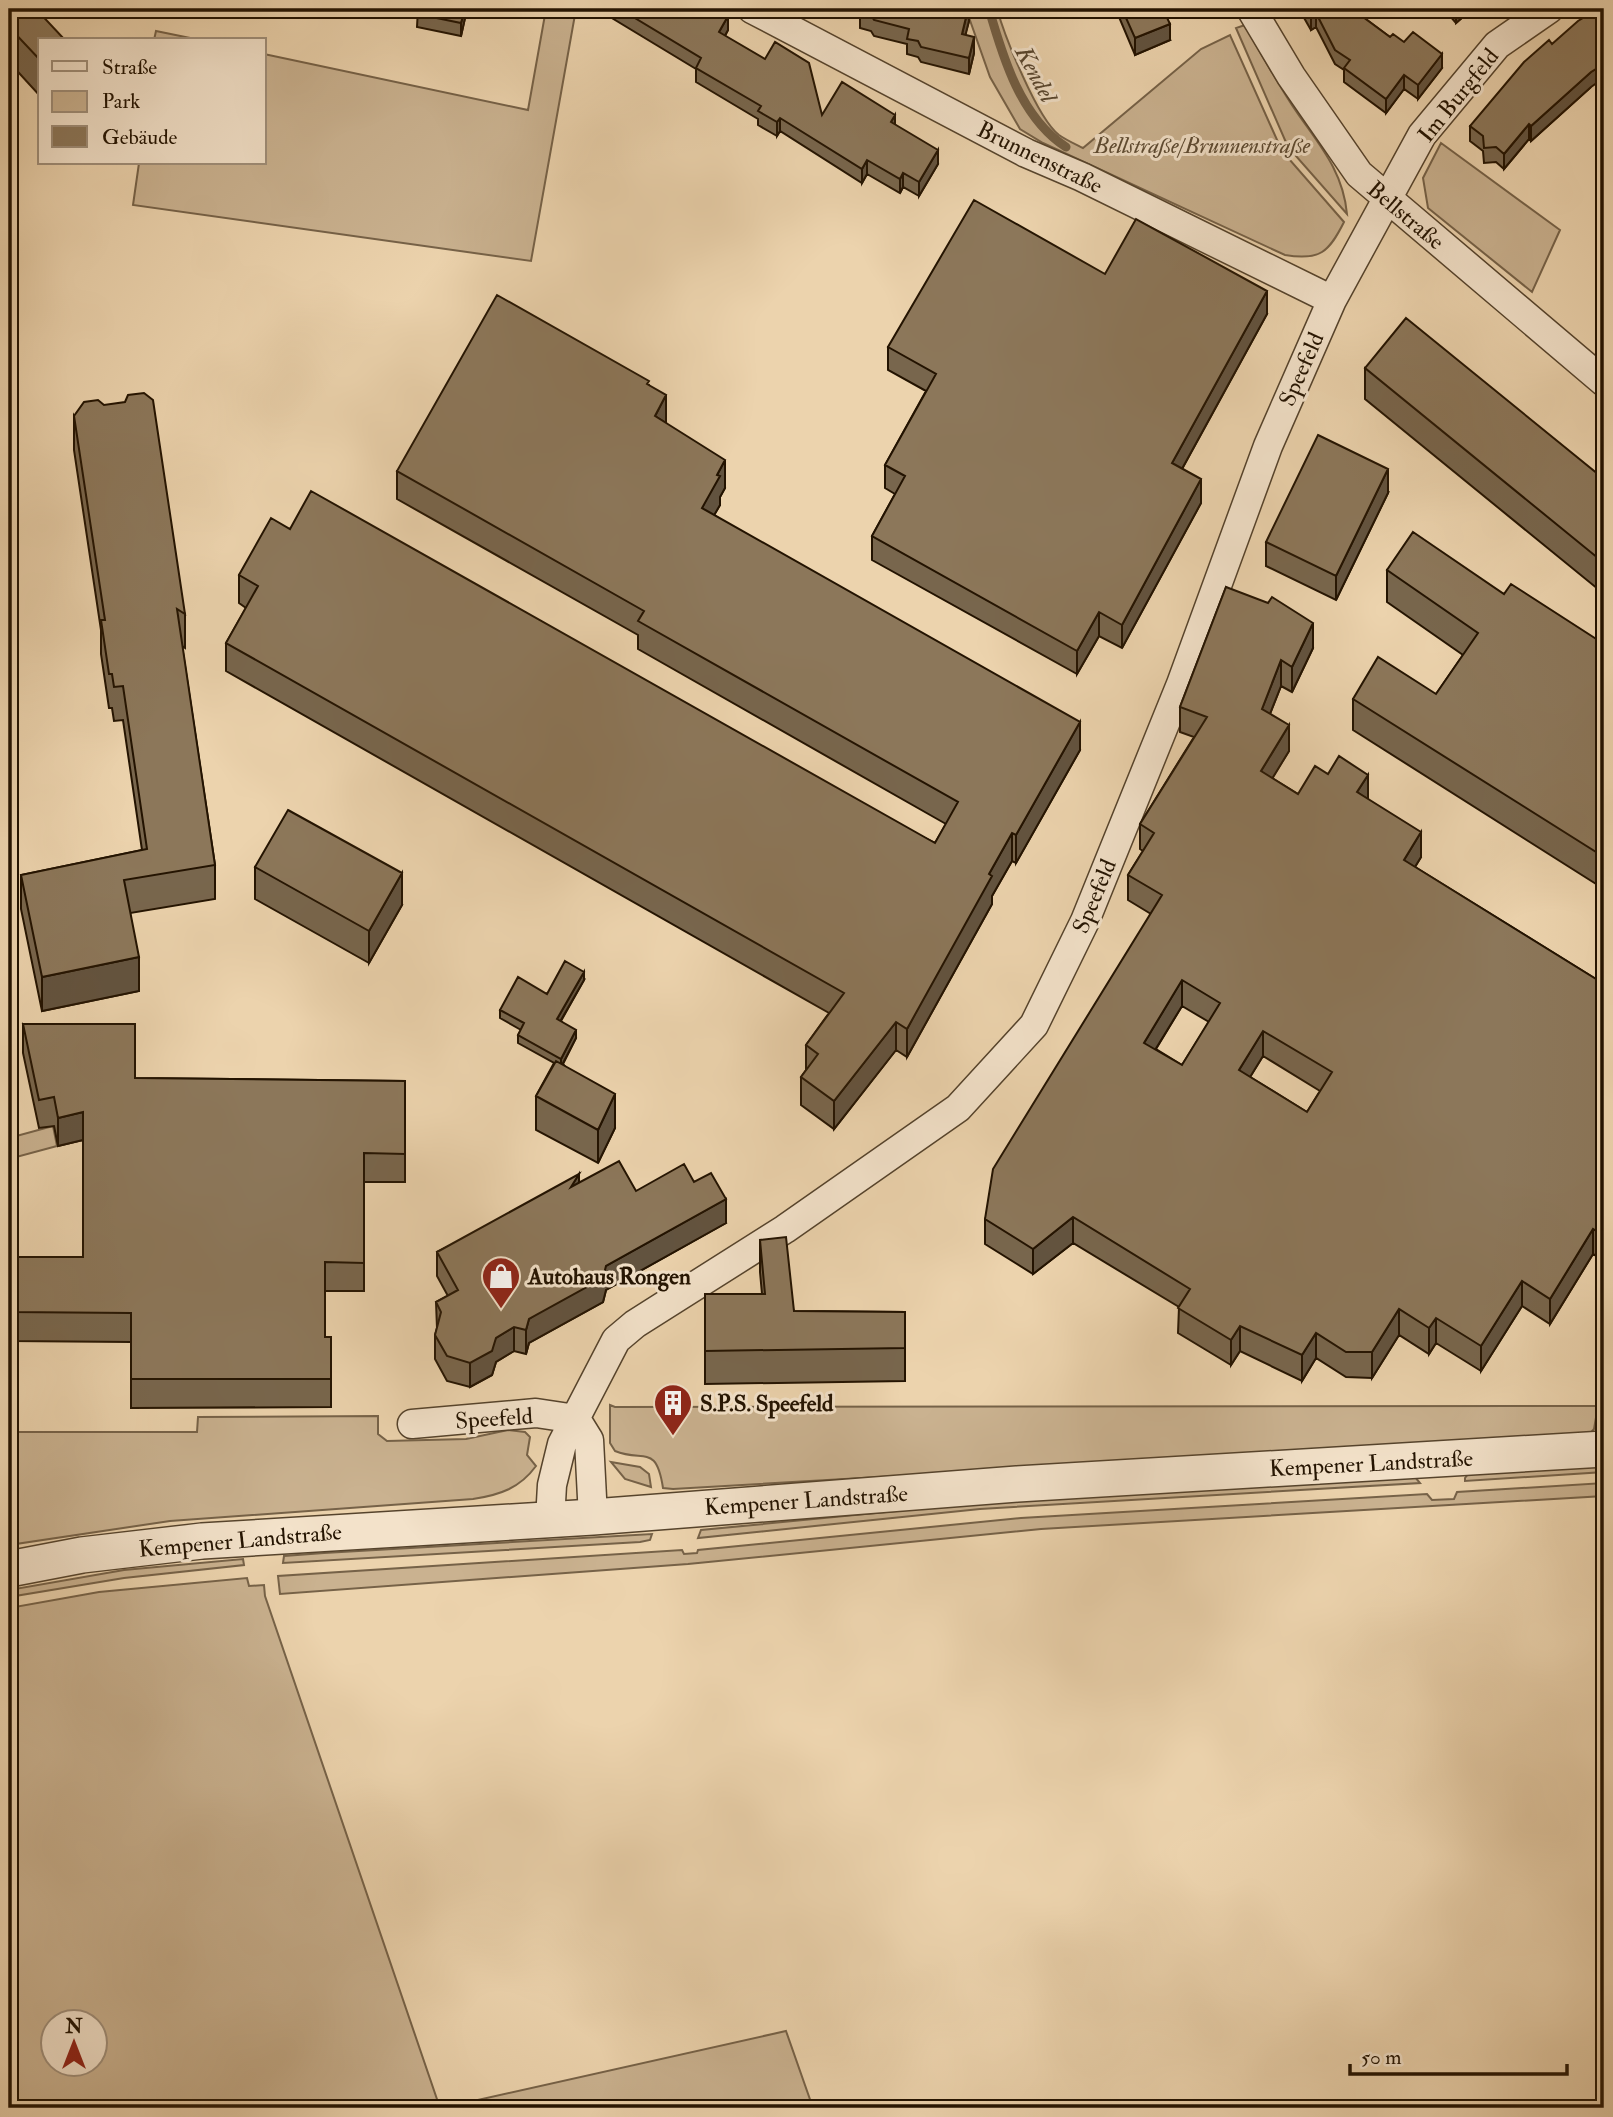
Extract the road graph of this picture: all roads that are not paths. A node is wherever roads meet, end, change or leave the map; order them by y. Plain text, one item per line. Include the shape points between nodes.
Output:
1 (752, 9) edge
2 (1251, 9) edge
3 (1549, 9) edge
4 (1387, 199) junction
5 (1332, 300) junction
6 (1604, 382) edge
7 (576, 1419) junction
8 (411, 1424) dead end
9 (1604, 1449) edge
10 (593, 1517) junction
11 (550, 1520) junction
12 (9, 1569) edge

1 - 5 street, Brunnenstraße via 1026,153
2 - 4 street, Bellstraße via 1359,174
3 - 4 street, Im Burgfeld via 1497,44 1448,100 1422,135
4 - 5 street, Speefeld
4 - 6 street, Bellstraße
5 - 7 street, Speefeld via 1268,446 1181,684 1095,896 1034,1025 958,1108 616,1340
7 - 8 street, Speefeld via 536,1413
7 - 10 street via 589,1440
7 - 11 street, Speefeld via 562,1444
9 - 10 street, Kempener Landstraße via 1017,1484
10 - 11 street, Kempener Landstraße
11 - 12 street, Kempener Landstraße via 202,1541

